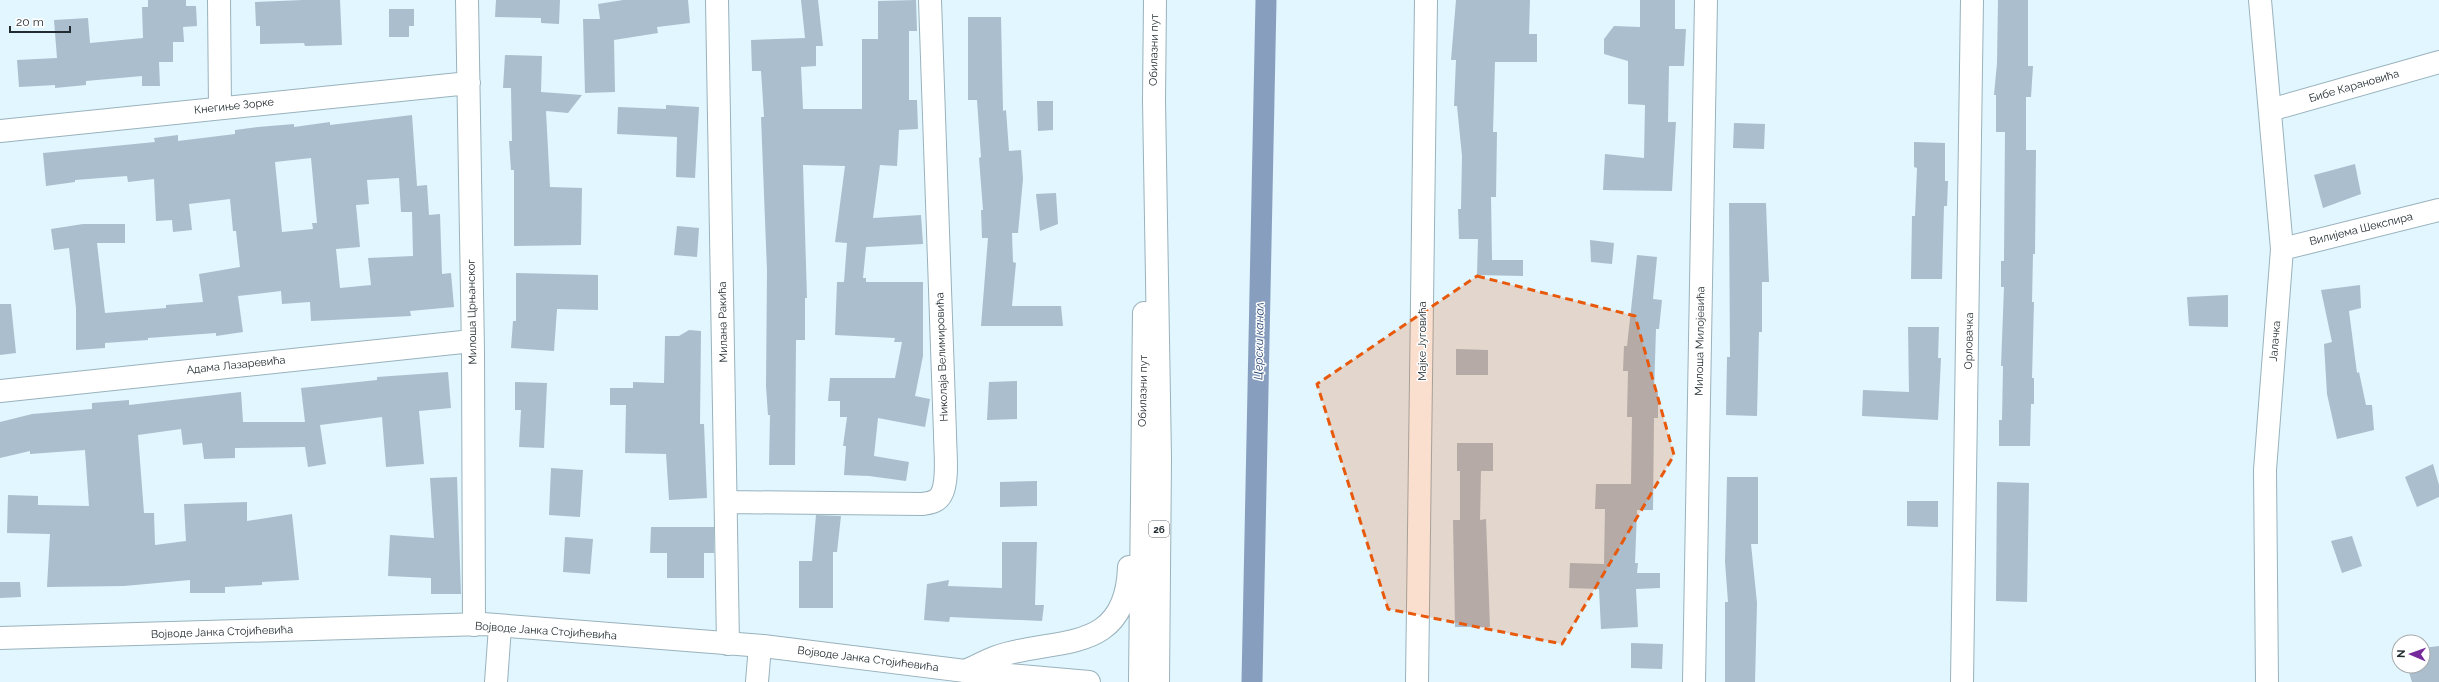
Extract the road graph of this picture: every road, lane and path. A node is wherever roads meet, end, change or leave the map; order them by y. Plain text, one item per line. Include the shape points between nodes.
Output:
1 (219, 0) edge
2 (467, 0) edge
3 (717, 0) edge
4 (930, 0) edge
5 (1155, 0) edge
6 (1426, 0) edge
7 (1706, 0) edge
8 (1972, 0) edge
9 (2260, 0) edge
10 (2439, 62) edge
11 (469, 83) junction
12 (1154, 100) junction
13 (220, 108) junction
14 (2270, 110) junction
15 (0, 131) edge
16 (2439, 210) edge
17 (2282, 249) junction
18 (1144, 338) junction
19 (472, 341) junction
20 (0, 391) edge
21 (726, 502) junction
22 (474, 625) junction
23 (500, 627) junction
24 (0, 638) edge
25 (728, 644) junction
26 (760, 646) junction
27 (965, 671) junction
28 (496, 682) edge
29 (757, 682) edge
30 (1000, 682) edge
31 (1089, 682) edge
32 (1140, 682) edge
33 (1158, 682) edge
34 (1417, 682) edge
35 (1694, 682) edge
36 (1962, 682) edge
37 (2267, 682) edge

1 - 13 street
2 - 11 street, Милоша Црњанског
3 - 21 street, Милана Ракића
4 - 21 street, Николаја Велимировића via 945,434 945,470 941,495 934,502 922,504
5 - 12 street, Обилазни пут / 26
6 - 34 street, Мајке Југовића
7 - 35 street, Милоша Милојевића
8 - 36 street, Орловачка
9 - 14 street, Јалачка
10 - 14 street, Бибе Карановића
11 - 13 street, Кнегиње Зорке
11 - 19 street, Милоша Црњанског
12 - 18 street, Обилазни пут / 26 via 1148,177
12 - 33 street, Обилазни пут / 26 via 1160,384
13 - 15 street, Кнегиње Зорке
14 - 17 street, Јалачка
16 - 17 street, Вилијема Шекспира
17 - 37 street, Јалачка via 2265,470
18 - 27 street via 1135,362 1129,570 1123,602 1106,626 1084,639 996,657
18 - 32 street, Обилазни пут / 26
19 - 20 street, Адама Лазаревића
19 - 22 street, Милоша Црњанског
21 - 25 street, Милана Ракића
22 - 23 street, Војводе Јанка Стојићевића
22 - 24 street, Војводе Јанка Стојићевића
23 - 25 street, Војводе Јанка Стојићевића
23 - 28 street
25 - 26 street, Војводе Јанка Стојићевића
26 - 27 street, Војводе Јанка Стојићевића
26 - 29 street
27 - 30 street
27 - 31 street, Војводе Јанка Стојићевића

